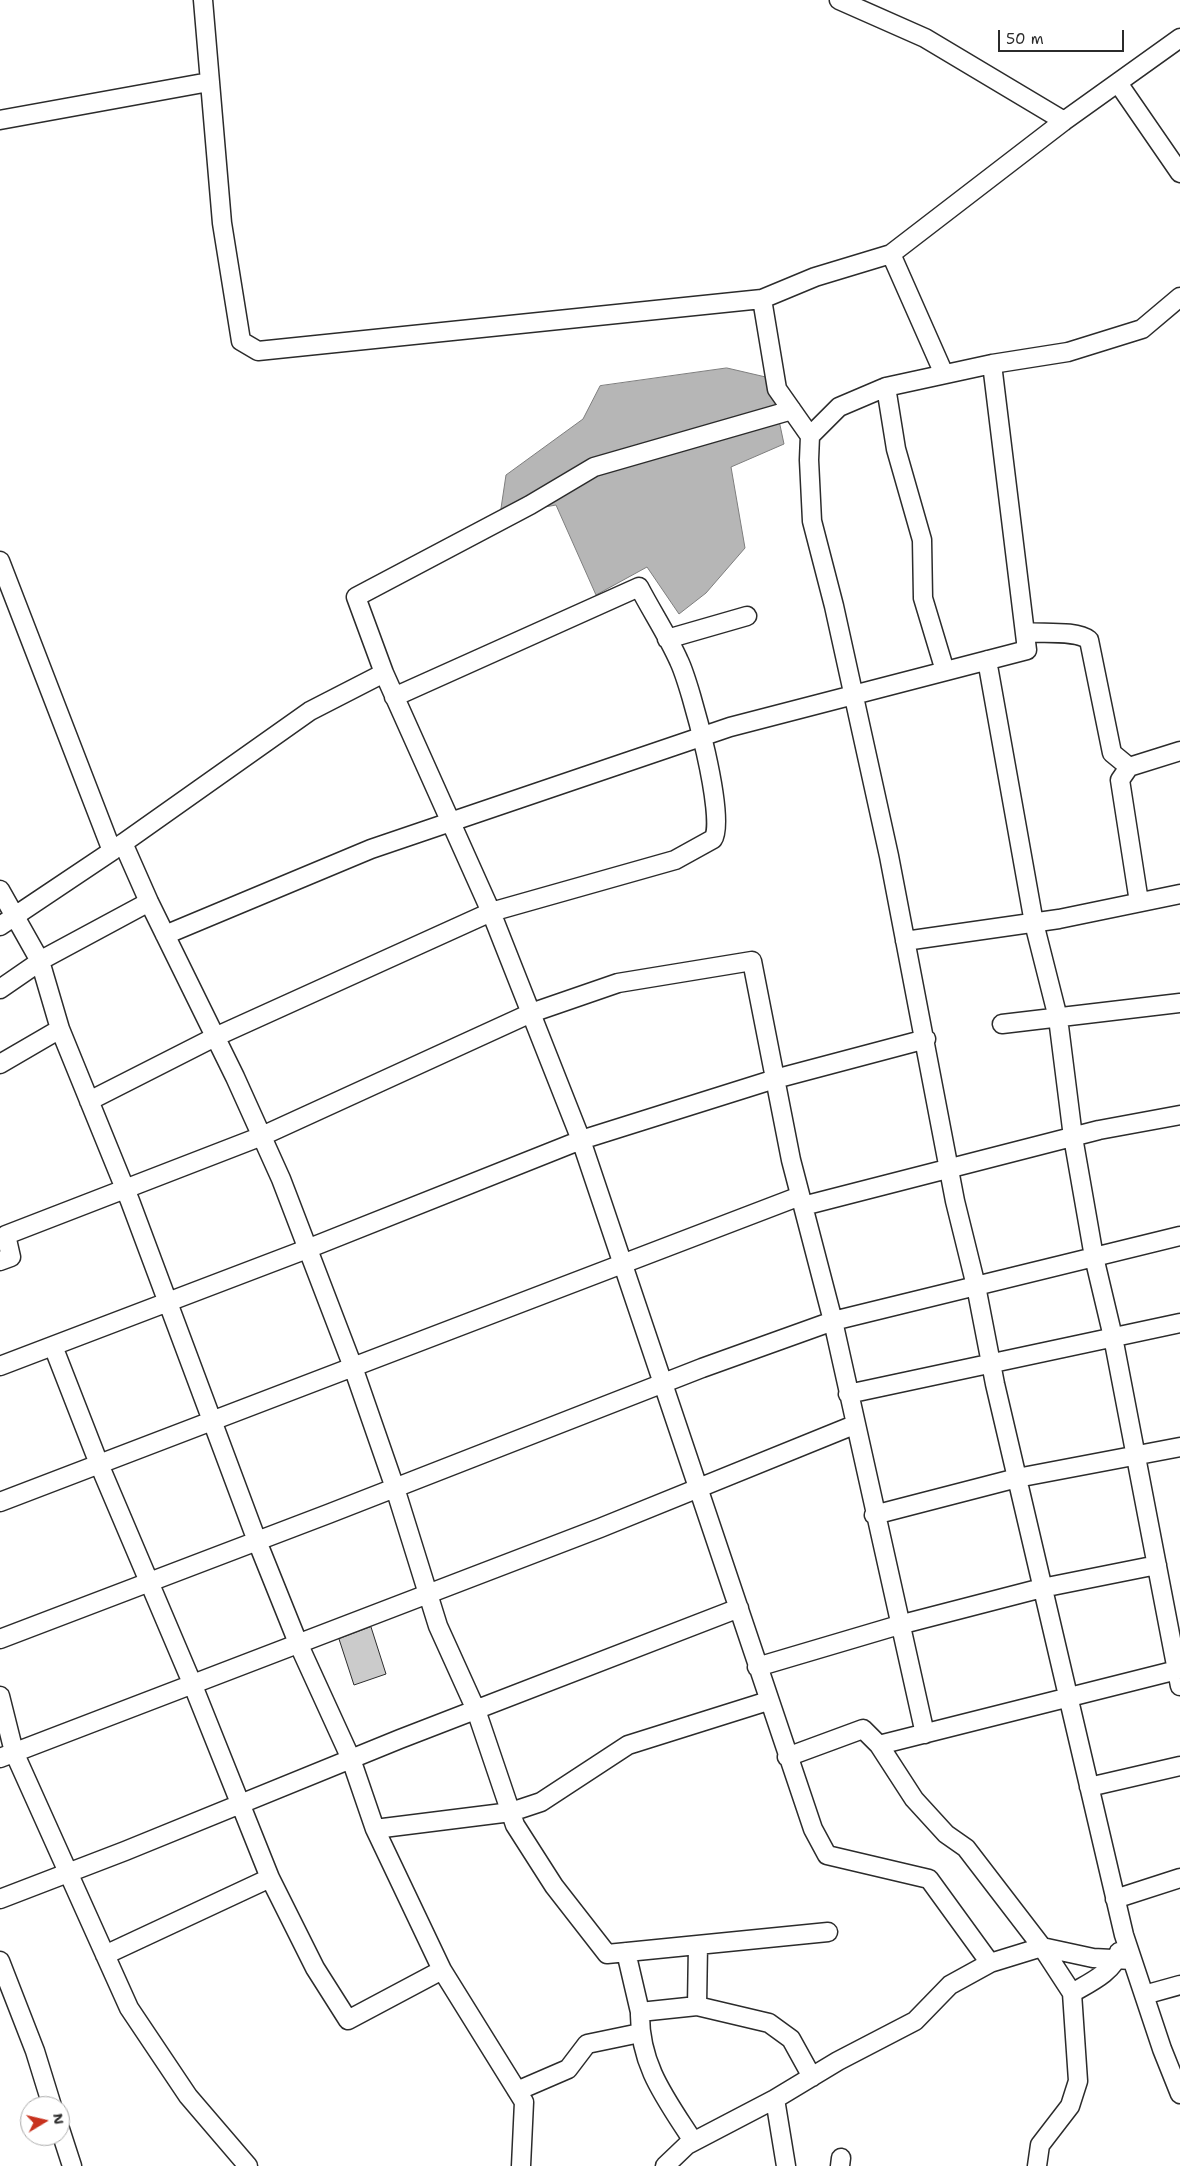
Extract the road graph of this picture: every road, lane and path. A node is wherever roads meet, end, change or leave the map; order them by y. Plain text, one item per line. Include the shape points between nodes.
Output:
1 (202, 0) edge
2 (838, 0) edge
3 (1180, 38) edge
4 (209, 82) junction
5 (1118, 83) junction
6 (0, 120) edge
7 (1064, 121) junction
8 (1180, 172) edge
9 (891, 254) junction
10 (1180, 297) edge
11 (762, 299) junction
12 (992, 364) junction
13 (944, 374) junction
14 (886, 387) junction
15 (792, 410) junction
16 (810, 436) junction
17 (0, 561) edge
18 (748, 616) dead end
19 (1025, 632) junction
20 (667, 639) junction
21 (988, 660) junction
22 (945, 671) junction
23 (384, 673) junction
24 (852, 696) junction
25 (394, 697) junction
26 (703, 736) junction
27 (1180, 751) edge
28 (1129, 767) junction
29 (450, 821) junction
30 (118, 847) junction
31 (0, 890) edge
32 (1180, 894) edge
33 (149, 902) junction
34 (1139, 902) junction
35 (491, 912) junction
36 (15, 916) junction
37 (1034, 923) junction
38 (0, 926) edge
39 (165, 935) junction
40 (905, 941) junction
41 (40, 961) junction
42 (0, 989) edge
43 (1180, 1003) edge
44 (531, 1013) junction
45 (1058, 1018) junction
46 (1002, 1024) dead end
47 (60, 1029) junction
48 (215, 1037) junction
49 (926, 1040) junction
50 (0, 1064) edge
51 (775, 1078) junction
52 (89, 1101) junction
53 (1180, 1116) edge
54 (262, 1136) junction
55 (1073, 1137) junction
56 (581, 1140) junction
57 (949, 1168) junction
58 (126, 1190) junction
59 (801, 1201) junction
60 (3, 1230) edge
61 (1180, 1236) edge
62 (307, 1250) junction
63 (1094, 1257) junction
64 (0, 1261) edge
65 (622, 1264) junction
66 (976, 1286) junction
67 (169, 1302) junction
68 (833, 1321) junction
69 (1180, 1323) edge
70 (1113, 1337) junction
71 (53, 1346) junction
72 (991, 1364) junction
73 (0, 1366) edge
74 (352, 1367) junction
75 (663, 1383) junction
76 (848, 1394) junction
77 (212, 1420) junction
78 (854, 1425) junction
79 (1180, 1447) edge
80 (1136, 1455) junction
81 (99, 1464) junction
82 (1017, 1478) junction
83 (698, 1487) junction
84 (395, 1488) junction
85 (0, 1502) edge
86 (874, 1515) junction
87 (257, 1541) junction
88 (1157, 1565) junction
89 (150, 1582) junction
90 (1042, 1588) junction
91 (428, 1594) junction
92 (738, 1608) junction
93 (899, 1625) junction
94 (0, 1639) edge
95 (298, 1643) junction
96 (757, 1666) junction
97 (1178, 1678) edge
98 (192, 1683) junction
99 (0, 1696) edge
100 (1067, 1698) junction
101 (768, 1701) junction
102 (476, 1710) junction
103 (925, 1734) junction
104 (879, 1745) junction
105 (7, 1755) edge
106 (788, 1757) junction
107 (351, 1760) junction
108 (1180, 1766) edge
109 (1089, 1786) junction
110 (241, 1805) junction
111 (511, 1812) junction
112 (375, 1830) junction
113 (68, 1873) junction
114 (270, 1878) junction
115 (1180, 1878) edge
116 (0, 1899) edge
117 (1116, 1899) junction
118 (828, 1932) dead end
119 (698, 1945) junction
120 (1042, 1947) junction
121 (626, 1952) junction
122 (105, 1955) junction
123 (1125, 1959) junction
124 (0, 1961) edge
125 (990, 1963) junction
126 (442, 1970) junction
127 (1180, 1985) edge
128 (1072, 1993) junction
129 (1144, 1995) junction
130 (697, 2006) junction
131 (640, 2012) junction
132 (640, 2033) junction
133 (812, 2078) junction
134 (517, 2091) junction
135 (1180, 2094) edge
136 (49, 2096) edge
137 (776, 2099) junction
138 (693, 2141) junction
139 (66, 2146) edge
140 (72, 2166) edge
141 (248, 2166) edge
142 (521, 2166) edge
143 (665, 2166) edge
144 (786, 2166) edge
145 (1037, 2166) edge

1 - 4 street
2 - 7 street via 925,38
3 - 5 street
4 - 6 street
4 - 11 street via 222,223 241,341 258,351
5 - 7 street
5 - 8 street
7 - 9 street
9 - 11 street via 815,277
9 - 13 street
10 - 12 street via 1142,329 1068,352
11 - 15 street via 777,389
12 - 13 street
12 - 19 street
13 - 14 street
14 - 16 street via 839,407
14 - 22 street via 896,449 922,540 923,598
15 - 16 street
15 - 23 street via 594,467 530,505 356,597
16 - 24 street via 808,460 812,521 834,606
17 - 30 street
18 - 20 street
19 - 21 street via 1027,650
19 - 28 street via 1073,633 1089,640 1112,753
20 - 25 street via 639,587
20 - 26 street via 680,662
21 - 22 street
21 - 37 street
22 - 24 street
23 - 25 street
23 - 30 street via 310,712
24 - 26 street
24 - 40 street
25 - 29 street
26 - 29 street
26 - 35 street via 716,816 713,839 675,860
27 - 28 street
28 - 34 street via 1120,780
29 - 35 street
29 - 39 street via 371,849
30 - 33 street
30 - 36 street
31 - 36 street
32 - 34 street
33 - 39 street
33 - 41 street
34 - 37 street
35 - 44 street
35 - 48 street
36 - 38 street
36 - 41 street
37 - 40 street
37 - 45 street
39 - 48 street
40 - 49 street
41 - 42 street
41 - 47 street
43 - 45 street
44 - 51 street via 618,983 752,961
44 - 54 street
44 - 56 street
45 - 46 street
45 - 55 street
47 - 50 street
47 - 52 street
48 - 52 street
48 - 54 street
49 - 51 street
49 - 57 street
51 - 56 street
51 - 59 street
52 - 58 street
53 - 55 street
54 - 58 street
54 - 62 street
55 - 57 street
55 - 63 street
56 - 62 street
56 - 65 street
57 - 59 street
57 - 66 street
58 - 60 street
58 - 67 street
59 - 65 street
59 - 68 street
60 - 64 street via 11,1257
61 - 63 street
62 - 67 street
62 - 74 street
63 - 66 street
63 - 70 street
65 - 74 street
65 - 75 street
66 - 68 street
66 - 72 street
67 - 71 street
67 - 77 street
68 - 75 street
68 - 76 street
69 - 70 street
70 - 72 street
70 - 80 street
71 - 73 street
71 - 81 street
72 - 76 street
72 - 82 street
74 - 77 street
74 - 84 street
75 - 83 street
75 - 84 street
76 - 78 street
77 - 81 street
77 - 87 street
78 - 83 street
78 - 86 street
79 - 80 street
80 - 82 street
80 - 88 street
81 - 85 street
81 - 89 street
82 - 86 street
82 - 90 street
83 - 91 street
83 - 92 street
84 - 87 street
84 - 91 street
86 - 93 street
87 - 89 street
87 - 95 street
88 - 90 street
88 - 97 street
89 - 94 street
89 - 98 street
90 - 93 street
90 - 100 street
91 - 95 street
91 - 102 street via 438,1626
92 - 96 street
92 - 102 street
93 - 96 street
93 - 103 street
95 - 98 street
95 - 107 street
96 - 101 street
97 - 100 street
98 - 105 street
98 - 110 street
99 - 105 street
100 - 103 street
100 - 109 street
101 - 106 street
101 - 111 street via 628,1745 542,1802
102 - 107 street
102 - 111 street
103 - 104 street
104 - 106 street via 863,1729
104 - 120 street via 914,1799 946,1834 966,1848
105 - 113 street
106 - 125 street via 813,1829 827,1855 930,1879
107 - 110 street
107 - 112 street
108 - 109 street
109 - 117 street
110 - 113 street
110 - 114 street
111 - 112 street
111 - 121 street via 515,1825 554,1886 607,1954
112 - 126 street
113 - 116 street
113 - 122 street
114 - 122 street
114 - 126 street via 314,1968 348,2020
115 - 117 street
117 - 123 street via 1124,1935
118 - 119 street
119 - 121 street
119 - 130 street
120 - 123 street via 1093,1958
120 - 125 street
120 - 128 street
121 - 131 street
122 - 141 street via 129,2008 188,2096
123 - 128 street
123 - 129 street
124 - 136 street
125 - 133 street via 950,1985 915,2021
126 - 134 street
127 - 129 street
128 - 145 street via 1078,2081 1070,2106 1040,2145
129 - 135 street
130 - 131 street
130 - 133 street via 769,2022 791,2039
131 - 132 street
132 - 134 street via 587,2044 568,2069
132 - 138 street via 657,2086
133 - 137 street
134 - 142 street via 524,2102
137 - 138 street
137 - 144 street
138 - 143 street
139 - 140 street

